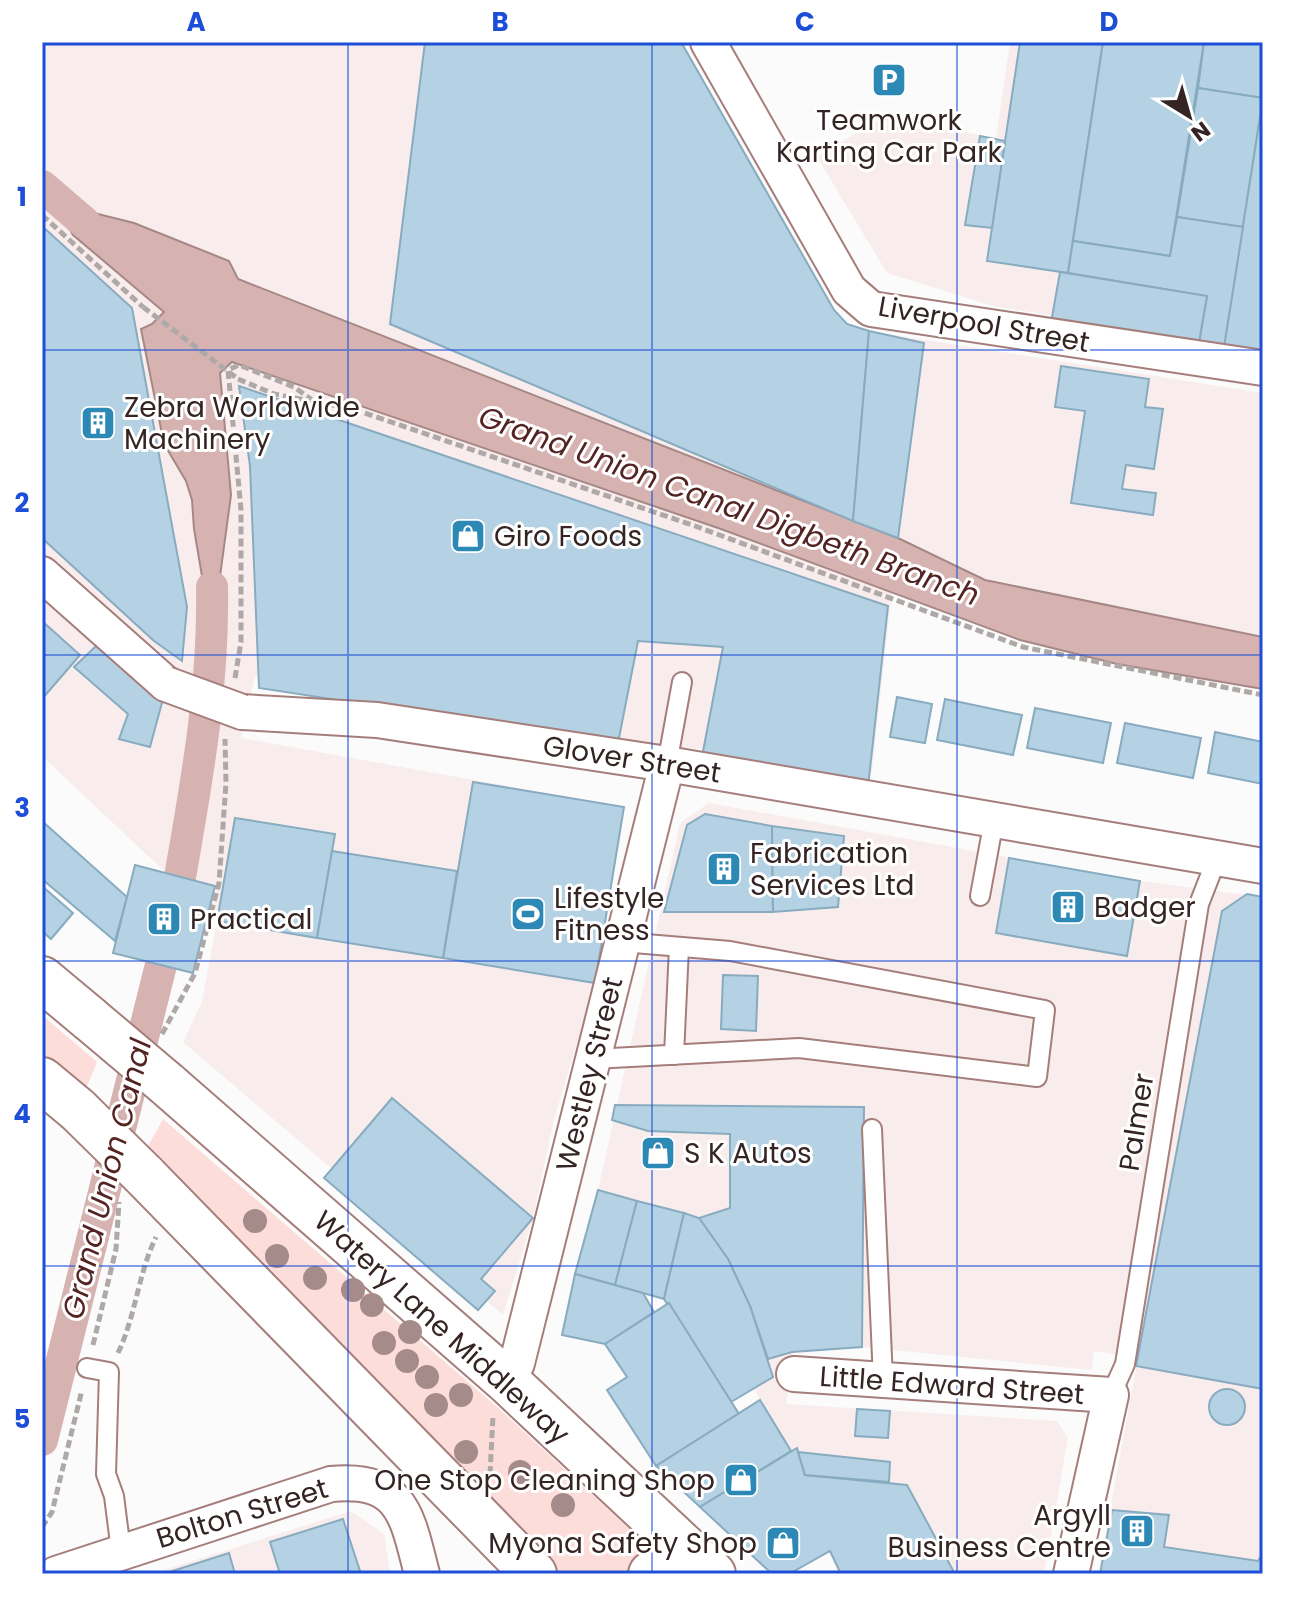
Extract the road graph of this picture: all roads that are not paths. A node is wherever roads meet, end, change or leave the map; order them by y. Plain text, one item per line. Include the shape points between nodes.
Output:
1 (708, 42) edge
2 (1263, 368) edge
3 (42, 574) edge
4 (682, 682) dead end
5 (667, 764) junction
6 (994, 820) junction
7 (1217, 858) junction
8 (1263, 866) edge
9 (980, 896) dead end
10 (622, 942) junction
11 (679, 947) junction
12 (42, 979) edge
13 (674, 1055) junction
14 (593, 1059) junction
15 (42, 1080) edge
16 (872, 1129) dead end
17 (87, 1368) road end
18 (794, 1374) dead end
19 (883, 1380) junction
20 (508, 1382) junction
21 (1111, 1395) junction
22 (121, 1551) junction
23 (709, 1569) edge
24 (56, 1574) edge
25 (422, 1574) edge
26 (534, 1574) edge
27 (651, 1574) edge
28 (1071, 1574) edge

1 - 2 street, Liverpool Street via 849,290 871,309
3 - 5 street, Glover Street, bridge via 166,684 234,709 377,720
4 - 5 lane
5 - 6 street, Glover Street
5 - 10 street, Westley Street
6 - 7 street, Glover Street
6 - 9 lane
7 - 8 street, Glover Street
7 - 21 lane, Palmer via 1199,904 1125,1364
10 - 11 lane
10 - 14 street, Westley Street
11 - 13 lane
11 - 13 lane via 730,951 1045,1010 1037,1077 799,1048
12 - 20 highway, Watery Lane Middleway, bridge via 90,1019 163,1067
13 - 14 lane
14 - 20 street, Westley Street
15 - 26 highway, bridge via 78,1110 132,1186 175,1205
16 - 19 lane
17 - 22 lane via 109,1372 106,1474
18 - 19 street, Little Edward Street
19 - 21 street, Little Edward Street
20 - 23 highway, Watery Lane Middleway
21 - 28 street
22 - 24 street, Bolton Street
22 - 25 street, Bolton Street via 331,1484 356,1481 398,1501 410,1522
23 - 27 highway via 681,1561

